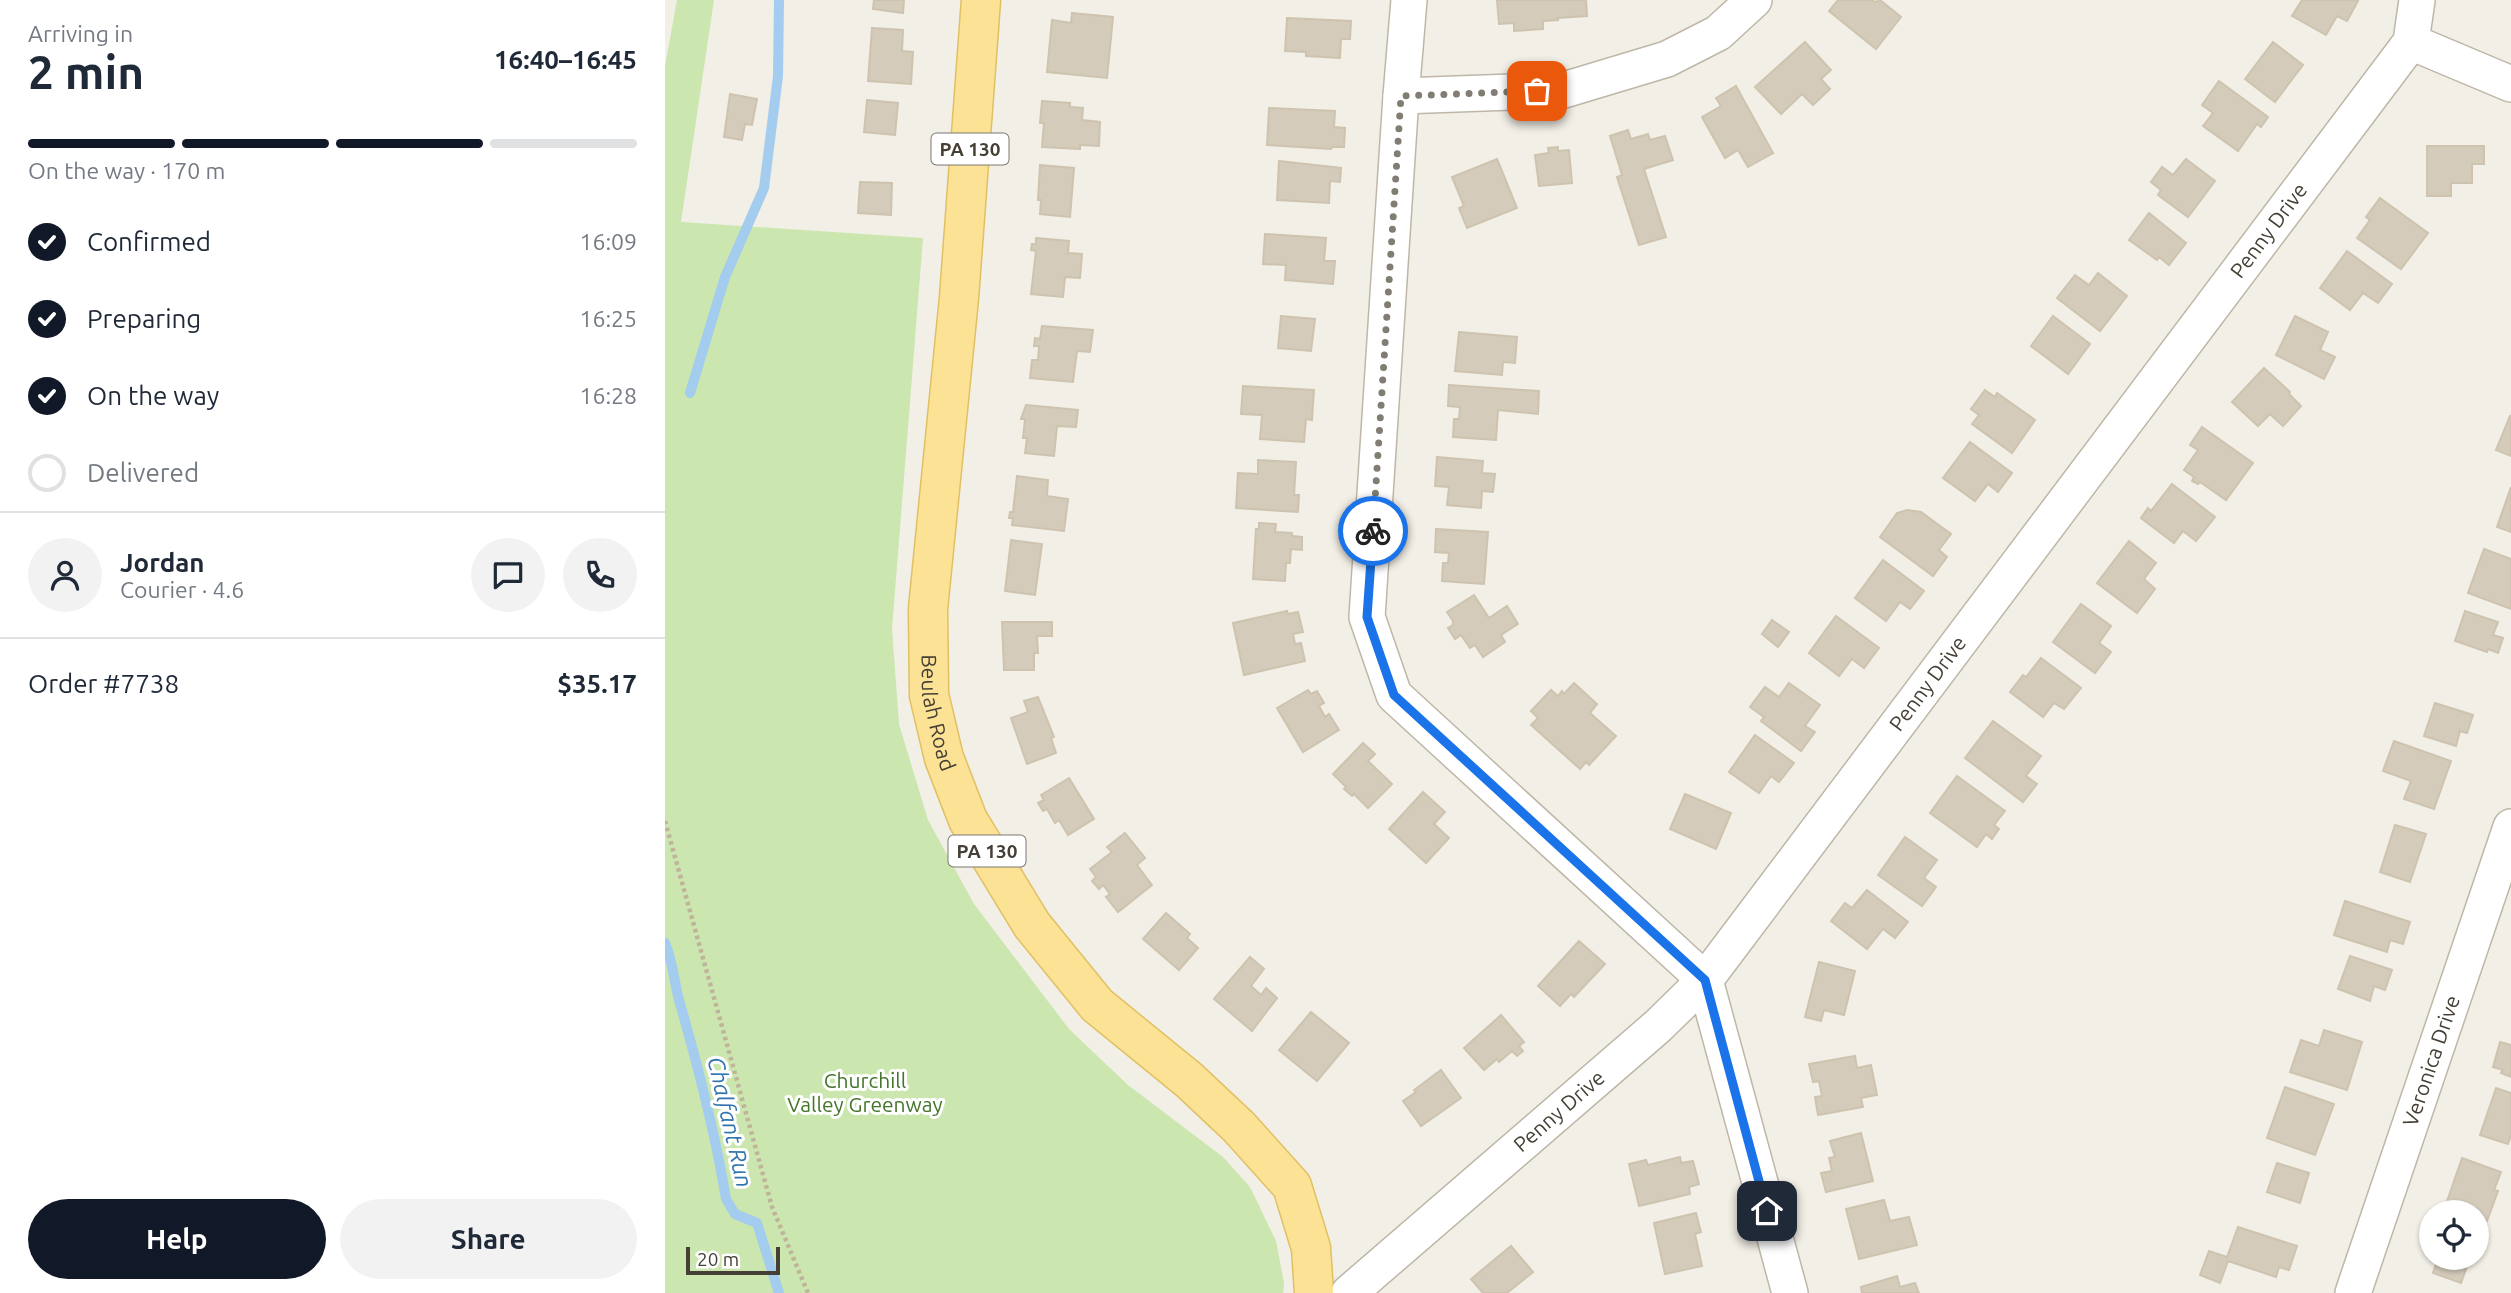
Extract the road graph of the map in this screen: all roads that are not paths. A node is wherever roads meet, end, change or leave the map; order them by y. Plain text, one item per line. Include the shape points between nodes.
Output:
1 (981, 0) edge
2 (1409, 0) edge
3 (1754, 0) edge
4 (2417, 0) edge
5 (2411, 41) junction
6 (2511, 84) edge
7 (1401, 96) junction
8 (2511, 827) edge
9 (1705, 980) junction
10 (1314, 1293) edge
11 (1349, 1293) edge
12 (1790, 1293) edge
13 (2353, 1293) edge

1 - 10 main road, Beulah Road / PA 130 via 959,298 928,609 929,695 944,758 968,820 1032,925 1097,1005 1240,1127 1292,1186 1311,1248
2 - 7 street
3 - 7 street via 1718,33 1667,59 1564,90
4 - 5 street, Penny Drive
5 - 6 street
5 - 9 street, Penny Drive
7 - 9 street via 1367,617 1394,695
8 - 13 street, Veronica Drive
9 - 11 street, Penny Drive via 1658,1026
9 - 12 street

